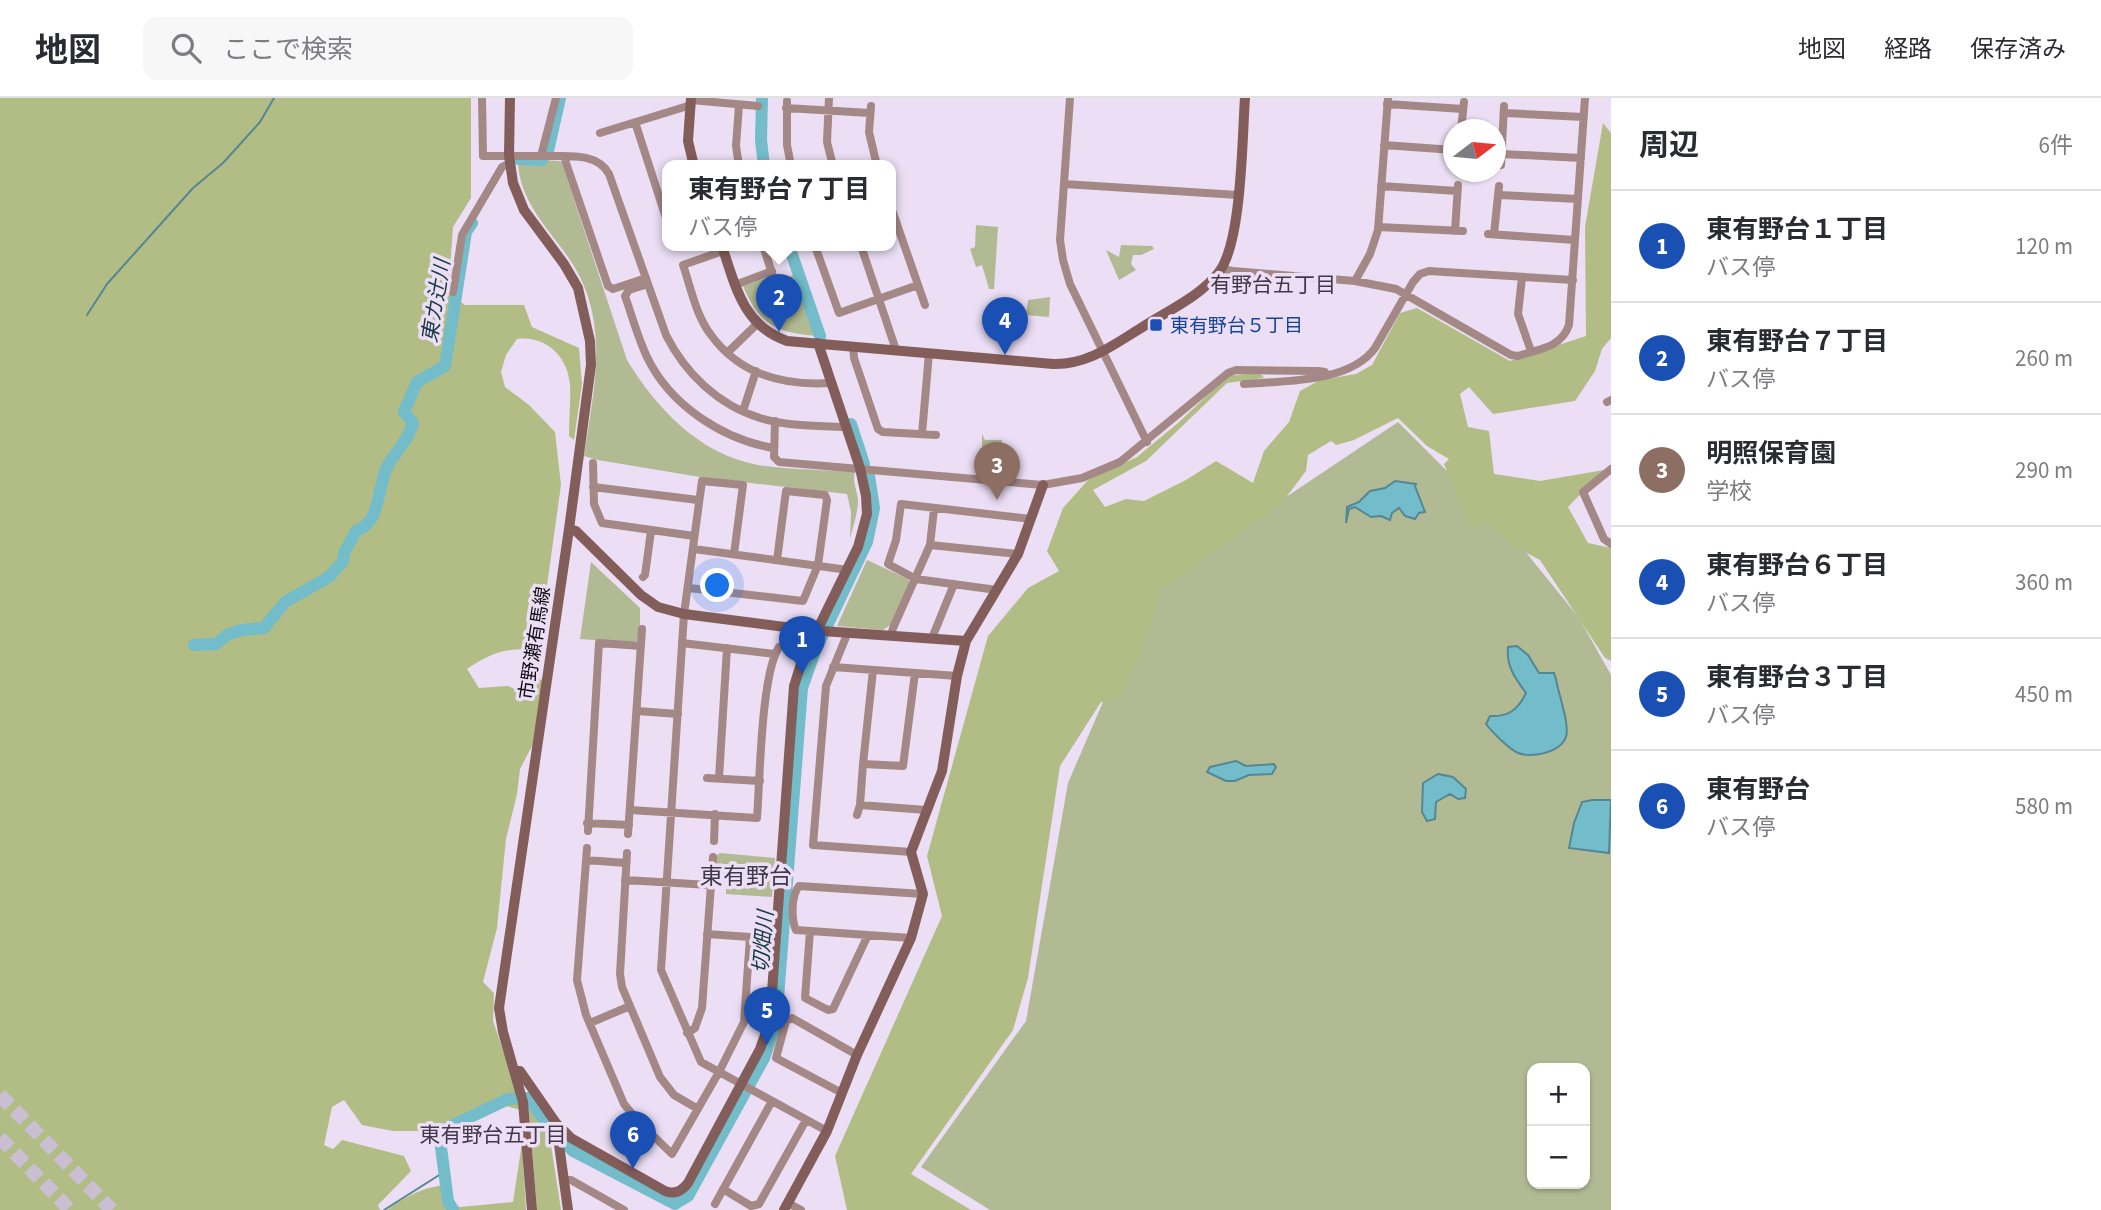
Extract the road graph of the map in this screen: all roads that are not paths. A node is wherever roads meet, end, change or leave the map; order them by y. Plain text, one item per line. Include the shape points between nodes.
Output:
1 (482, 98) edge
2 (510, 98) edge
3 (556, 98) edge
4 (829, 98) edge
5 (1070, 98) edge
6 (1245, 98) edge
7 (1585, 98) edge
8 (691, 101) edge
9 (1388, 101) edge
10 (739, 105) junction
11 (758, 106) dead end
12 (828, 110) junction
13 (1583, 117) junction
14 (1462, 119) edge
15 (1504, 119) edge
16 (635, 122) junction
17 (600, 132) dead end
18 (1384, 145) junction
19 (1443, 149) edge
20 (1506, 154) edge
21 (541, 156) junction
22 (564, 157) junction
23 (1581, 158) junction
24 (510, 159) junction
25 (693, 160) edge
26 (737, 160) edge
27 (789, 160) edge
28 (832, 160) edge
29 (876, 160) edge
30 (1064, 184) junction
31 (1381, 186) junction
32 (1238, 195) junction
33 (1578, 199) junction
34 (662, 206) edge
35 (896, 221) edge
36 (1378, 227) junction
37 (1575, 240) junction
38 (717, 251) edge
39 (723, 251) edge
40 (766, 251) edge
41 (817, 251) edge
42 (863, 251) edge
43 (1222, 269) junction
44 (772, 271) junction
45 (1522, 277) junction
46 (647, 281) junction
47 (1355, 281) junction
48 (1573, 281) junction
49 (735, 285) junction
50 (918, 285) junction
51 (453, 292) dead end
52 (1406, 294) junction
53 (879, 298) junction
54 (781, 300) dead end
55 (925, 304) dead end
56 (757, 324) junction
57 (818, 343) junction
58 (853, 346) junction
59 (896, 350) junction
60 (1103, 351) junction
61 (1531, 351) junction
62 (727, 353) junction
63 (929, 353) junction
64 (756, 371) junction
65 (1326, 375) junction
66 (831, 383) junction
67 (1244, 384) dead end
68 (743, 411) junction
69 (775, 421) junction
70 (846, 427) junction
71 (922, 434) junction
72 (936, 435) dead end
73 (1147, 442) junction
74 (774, 448) junction
75 (593, 463) dead end
76 (860, 468) junction
77 (1611, 468) edge
78 (1043, 485) junction
79 (593, 487) junction
80 (698, 500) junction
81 (934, 509) junction
82 (1031, 519) junction
83 (569, 529) junction
84 (651, 531) junction
85 (694, 536) junction
86 (1611, 544) edge
87 (930, 545) junction
88 (694, 549) junction
89 (734, 554) junction
90 (1018, 554) junction
91 (777, 560) junction
92 (818, 565) junction
93 (848, 570) junction
94 (643, 577) dead end
95 (916, 579) junction
96 (954, 584) junction
97 (689, 588) junction
98 (997, 590) junction
99 (684, 614) junction
100 (642, 629) dead end
101 (817, 630) junction
102 (848, 632) junction
103 (891, 635) junction
104 (932, 638) junction
105 (966, 641) junction
106 (682, 643) junction
107 (641, 646) junction
108 (727, 648) junction
109 (833, 667) junction
110 (873, 670) junction
111 (915, 673) junction
112 (957, 676) junction
113 (637, 711) junction
114 (678, 714) junction
115 (863, 764) junction
116 (707, 778) dead end
117 (719, 778) junction
118 (760, 781) junction
119 (860, 805) junction
120 (630, 810) junction
121 (926, 810) junction
122 (671, 811) junction
123 (715, 814) junction
124 (858, 815) dead end
125 (714, 841) dead end
126 (587, 848) dead end
127 (911, 852) junction
128 (627, 853) dead end
129 (713, 857) dead end
130 (586, 860) junction
131 (626, 863) junction
132 (625, 880) junction
133 (667, 883) junction
134 (710, 885) junction
135 (923, 894) junction
136 (810, 930) junction
137 (707, 934) junction
138 (868, 935) junction
139 (911, 938) junction
140 (630, 1006) junction
141 (590, 1023) junction
142 (687, 1033) junction
143 (858, 1055) junction
144 (516, 1072) junction
145 (719, 1072) junction
146 (741, 1085) junction
147 (842, 1093) junction
148 (772, 1101) junction
149 (698, 1109) junction
150 (806, 1119) junction
151 (556, 1123) junction
152 (827, 1131) junction
153 (564, 1180) junction
154 (723, 1189) junction
155 (715, 1204) dead end
156 (786, 1207) edge
157 (532, 1210) edge
158 (568, 1210) edge
159 (624, 1210) edge
160 (801, 1210) edge

1 - 24 street via 481,154
2 - 24 street, 市野瀬有馬線
3 - 21 street
4 - 12 street
5 - 30 street
6 - 32 street
7 - 13 street
8 - 10 street
8 - 16 street
8 - 25 street via 688,141
9 - 14 street via 1463,106
9 - 18 street
10 - 11 street
10 - 26 street
12 - 27 street via 787,104
12 - 28 street
12 - 29 street via 871,109 869,132
13 - 15 street via 1504,109
13 - 23 street
16 - 17 street
16 - 34 street
18 - 19 street
18 - 31 street
20 - 23 street
21 - 22 street
21 - 24 street
22 - 46 street via 594,159 604,165
22 - 46 street via 608,285 613,289
23 - 33 street
24 - 51 street via 462,235
24 - 83 street, 市野瀬有馬線 via 524,210 578,288 590,341 590,377
30 - 32 street
30 - 60 street via 1063,260
31 - 36 street
31 - 36 street via 1457,188 1459,231
32 - 43 street via 1233,240
33 - 37 street
33 - 37 street via 1499,191 1491,234
35 - 50 street
36 - 47 street
37 - 48 street
38 - 62 street via 683,265 700,315
39 - 49 street
40 - 44 street
41 - 53 street via 839,313
42 - 53 street
43 - 47 street
43 - 60 street via 1197,292
44 - 49 street
44 - 54 street
45 - 48 street
45 - 52 street via 1429,271 1420,274
45 - 61 street via 1518,314
46 - 68 street via 675,352 705,387
46 - 74 street via 625,296 647,357 661,381 708,423
47 - 52 street
48 - 61 street via 1565,336
49 - 56 street
50 - 53 street
50 - 55 street
52 - 61 street via 1511,355
52 - 65 street via 1368,357
53 - 59 street
56 - 57 street via 787,341
56 - 62 street
57 - 58 street
57 - 66 street
58 - 59 street
58 - 71 street via 877,429
59 - 63 street
60 - 63 street via 1060,364
60 - 73 street
62 - 64 street
63 - 71 street
64 - 66 street via 776,380
64 - 68 street
65 - 67 street
65 - 73 street via 1318,371 1236,370
66 - 70 street
68 - 69 street
69 - 70 street
69 - 74 street
70 - 76 street
71 - 72 street
73 - 78 street via 1119,462 1082,478
74 - 76 street via 779,463
75 - 79 street
76 - 78 street
76 - 93 street via 867,514
77 - 86 street via 1583,492 1604,539
78 - 82 street
79 - 80 street
79 - 84 street via 602,523
80 - 85 street
80 - 89 street via 702,481 743,485
81 - 82 street
81 - 87 street
81 - 95 street via 901,504 888,564
82 - 90 street
83 - 99 street via 641,595 658,607
83 - 144 street, 市野瀬有馬線 via 500,997 501,1024
84 - 85 street
84 - 94 street
85 - 88 street
87 - 90 street
87 - 95 street
88 - 89 street
88 - 97 street
89 - 91 street
90 - 98 street
91 - 92 street
91 - 92 street via 786,491 825,495
92 - 93 street
92 - 97 street via 803,601
93 - 101 street
95 - 96 street
95 - 103 street
96 - 98 street
96 - 104 street
97 - 99 street
98 - 105 street
99 - 101 street
99 - 106 street
100 - 107 street
101 - 102 street
101 - 146 street via 799,668 792,698 770,1016
102 - 103 street
102 - 109 street
103 - 104 street
104 - 105 street
105 - 112 street
106 - 108 street
106 - 114 street
107 - 113 street
107 - 120 street via 599,643 588,827 629,829
108 - 117 street
108 - 118 street via 777,650 768,685
109 - 110 street
109 - 127 street via 825,686 813,845
110 - 111 street
110 - 115 street
111 - 112 street
111 - 115 street via 904,766
112 - 121 street via 942,771
113 - 114 street
113 - 120 street
114 - 122 street
115 - 119 street
116 - 117 street
117 - 118 street
118 - 123 street via 757,818
119 - 121 street
119 - 124 street
120 - 122 street
121 - 127 street
122 - 123 street
122 - 133 street
123 - 125 street
126 - 130 street
127 - 135 street
128 - 131 street
129 - 134 street
130 - 131 street
130 - 141 street via 577,982
131 - 132 street
132 - 133 street
132 - 140 street via 620,974
133 - 134 street
133 - 142 street via 661,970
134 - 137 street
135 - 136 street via 799,886 793,923 796,930
135 - 139 street
136 - 138 street
136 - 138 street via 805,998 828,1010
137 - 142 street via 702,1008 695,1028
137 - 145 street via 750,937 744,1022
138 - 139 street
139 - 143 street
140 - 141 street
140 - 149 street via 666,1087
141 - 149 street via 624,1104 672,1154
142 - 145 street via 701,1062
143 - 147 street
143 - 147 street via 792,1018 786,1021 776,1058
144 - 151 street via 520,1071
144 - 157 street, 市野瀬有馬線 via 523,1098
145 - 146 street
145 - 149 street
146 - 148 street
146 - 151 street via 688,1183 673,1193 591,1151
147 - 152 street
148 - 150 street
148 - 154 street
150 - 152 street
150 - 154 street via 759,1204 751,1206
151 - 153 street
152 - 156 street
153 - 158 street
153 - 159 street
154 - 155 street
156 - 160 street

